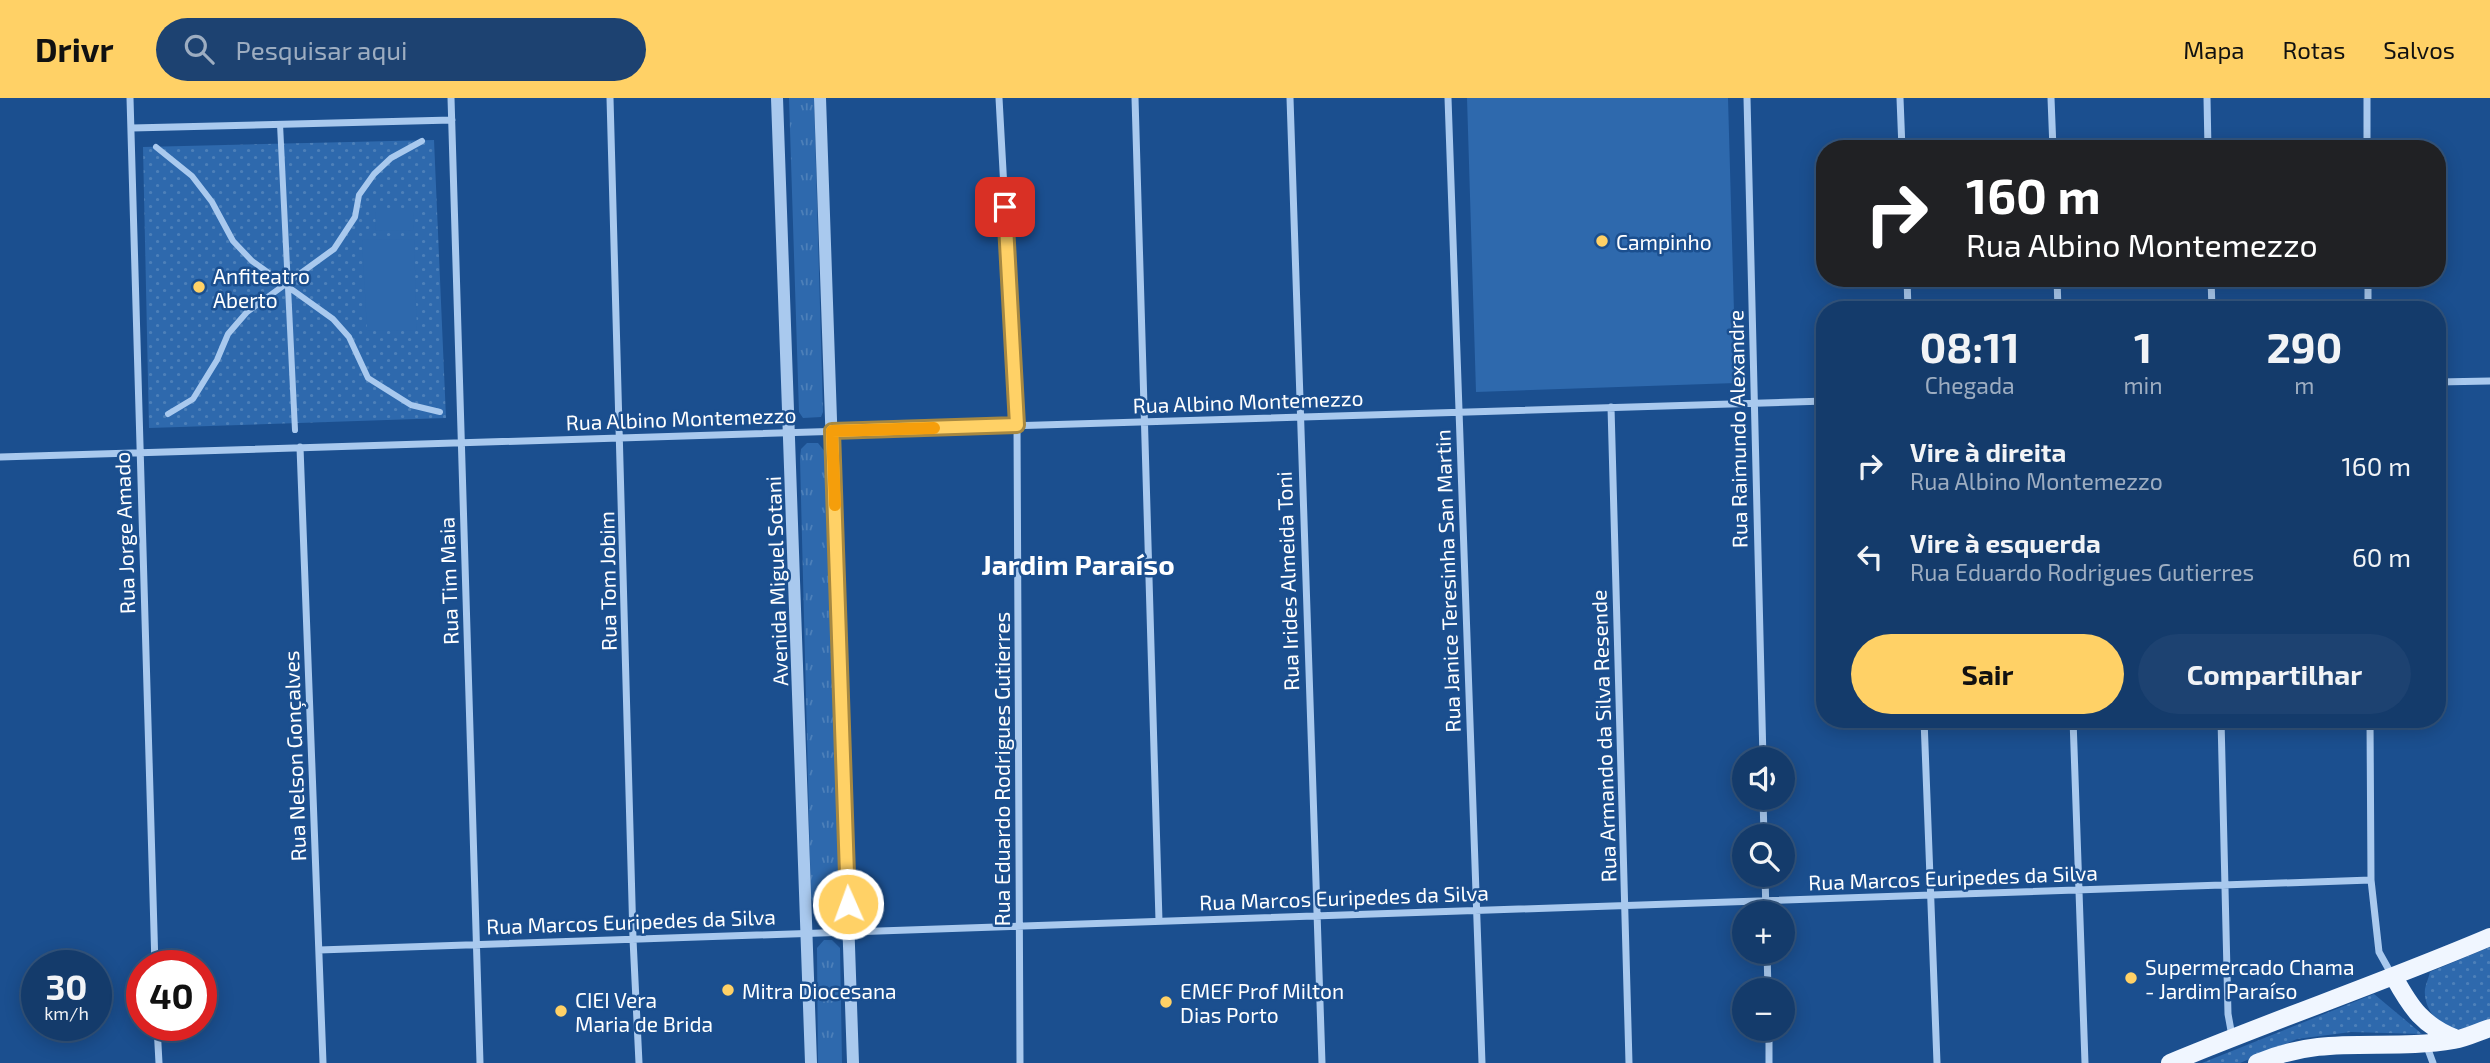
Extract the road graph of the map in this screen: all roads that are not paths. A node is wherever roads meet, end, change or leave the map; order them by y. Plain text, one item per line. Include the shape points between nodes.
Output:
1 (131, 98) edge
2 (451, 98) edge
3 (610, 98) edge
4 (777, 98) edge
5 (820, 98) edge
6 (999, 98) edge
7 (1135, 98) edge
8 (1290, 98) edge
9 (1448, 98) edge
10 (1747, 98) edge
11 (1900, 98) edge
12 (2051, 98) edge
13 (2207, 98) edge
14 (2367, 98) edge
15 (452, 120) junction
16 (280, 124) junction
17 (132, 128) junction
18 (1902, 140) edge
19 (2053, 140) edge
20 (2208, 140) edge
21 (2367, 140) edge
22 (422, 141) dead end
23 (156, 147) dead end
24 (287, 284) junction
25 (2490, 381) edge
26 (2446, 382) edge
27 (1816, 401) edge
28 (1754, 403) junction
29 (1611, 408) junction
30 (440, 412) dead end
31 (1459, 412) junction
32 (167, 414) dead end
33 (1299, 417) junction
34 (1145, 422) junction
35 (1017, 425) junction
36 (295, 430) dead end
37 (832, 431) junction
38 (790, 432) junction
39 (621, 437) junction
40 (462, 442) junction
41 (300, 447) junction
42 (139, 452) junction
43 (0, 457) edge
44 (1924, 728) edge
45 (2073, 728) edge
46 (2221, 728) edge
47 (2370, 728) edge
48 (1762, 747) edge
49 (2371, 880) junction
50 (2225, 885) junction
51 (1765, 887) edge
52 (2079, 890) junction
53 (1930, 895) junction
54 (1766, 900) junction
55 (1625, 905) junction
56 (1477, 910) junction
57 (1316, 916) junction
58 (1159, 921) junction
59 (1019, 926) junction
60 (849, 932) junction
61 (806, 933) junction
62 (2490, 937) edge
63 (633, 939) junction
64 (477, 944) junction
65 (155, 950) edge
66 (319, 950) junction
67 (2394, 977) junction
68 (2490, 1028) edge
69 (2232, 1037) junction
70 (2458, 1040) junction
71 (158, 1041) edge
72 (1769, 1041) edge
73 (2425, 1043) junction
74 (159, 1063) edge
75 (323, 1063) edge
76 (480, 1063) edge
77 (639, 1063) edge
78 (811, 1063) edge
79 (853, 1063) edge
80 (1020, 1063) edge
81 (1322, 1063) edge
82 (1482, 1063) edge
83 (1629, 1063) edge
84 (1769, 1063) edge
85 (1937, 1063) edge
86 (2085, 1063) edge
87 (2170, 1063) edge
88 (2257, 1063) edge
89 (2434, 1063) edge

1 - 17 street, Rua Jorge Amado
2 - 15 street, Rua Tim Maia
3 - 39 street, Rua Tom Jobim
4 - 38 street, Avenida Miguel Sotani
5 - 37 street
6 - 35 street, Rua Eduardo Rodrigues Gutierres
7 - 34 street
8 - 33 street, Rua Irides Almeida Toni
9 - 31 street, Rua Janice Teresinha San Martin
10 - 28 street, Rua Raimundo Alexandre
11 - 18 street
12 - 19 street
13 - 20 street
14 - 21 street
15 - 16 street
15 - 40 street, Rua Tim Maia
16 - 17 street
16 - 24 street
17 - 42 street, Rua Jorge Amado
22 - 24 street via 391,158 374,174 359,195 355,217 334,248
23 - 24 street via 192,176 233,242 251,261
24 - 30 street via 349,337 368,378 411,405
24 - 32 street via 247,312 228,334 193,398
24 - 36 street
25 - 26 street
27 - 28 street, Rua Albino Montemezzo
28 - 29 street, Rua Albino Montemezzo
28 - 48 street, Rua Raimundo Alexandre
29 - 31 street, Rua Albino Montemezzo
29 - 55 street, Rua Armando da Silva Resende
31 - 33 street, Rua Albino Montemezzo
31 - 56 street, Rua Janice Teresinha San Martin
33 - 34 street, Rua Albino Montemezzo
33 - 57 street, Rua Irides Almeida Toni
34 - 35 street, Rua Albino Montemezzo
34 - 58 street
35 - 37 street, Rua Albino Montemezzo
35 - 59 street, Rua Eduardo Rodrigues Gutierres
37 - 38 street, Rua Albino Montemezzo
37 - 60 street
38 - 39 street, Rua Albino Montemezzo
38 - 61 street, Avenida Miguel Sotani
39 - 40 street, Rua Albino Montemezzo
39 - 63 street, Rua Tom Jobim
40 - 41 street, Rua Albino Montemezzo
40 - 64 street, Rua Tim Maia
41 - 42 street, Rua Albino Montemezzo
41 - 66 street, Rua Nelson Gonçalves
42 - 43 street, Rua Albino Montemezzo
42 - 65 street, Rua Jorge Amado
44 - 53 street
45 - 52 street
46 - 50 street
47 - 49 street
49 - 50 street, Rua Marcos Euripedes da Silva
49 - 67 street via 2379,952
50 - 52 street, Rua Marcos Euripedes da Silva
50 - 69 street
51 - 54 street
52 - 53 street, Rua Marcos Euripedes da Silva
52 - 86 street
53 - 54 street, Rua Marcos Euripedes da Silva
53 - 85 street
54 - 55 street, Rua Marcos Euripedes da Silva
55 - 56 street, Rua Marcos Euripedes da Silva
55 - 83 street, Rua Armando da Silva Resende
56 - 57 street, Rua Marcos Euripedes da Silva
56 - 82 street, Rua Janice Teresinha San Martin
57 - 58 street, Rua Marcos Euripedes da Silva
57 - 81 street, Rua Irides Almeida Toni
58 - 59 street, Rua Marcos Euripedes da Silva
59 - 60 street, Rua Marcos Euripedes da Silva
59 - 80 street, Rua Eduardo Rodrigues Gutierres
60 - 61 street, Rua Marcos Euripedes da Silva
60 - 79 street
61 - 63 street, Rua Marcos Euripedes da Silva
61 - 78 street, Avenida Miguel Sotani
62 - 67 main road
63 - 64 street, Rua Marcos Euripedes da Silva
63 - 77 street, Rua Tom Jobim
64 - 66 street, Rua Marcos Euripedes da Silva
64 - 76 street, Rua Tim Maia
66 - 75 street, Rua Nelson Gonçalves
67 - 69 main road
67 - 70 main road via 2428,1025
68 - 70 main road
69 - 87 main road
70 - 73 main road
71 - 74 street
72 - 84 street
73 - 88 main road via 2323,1045
73 - 89 street

